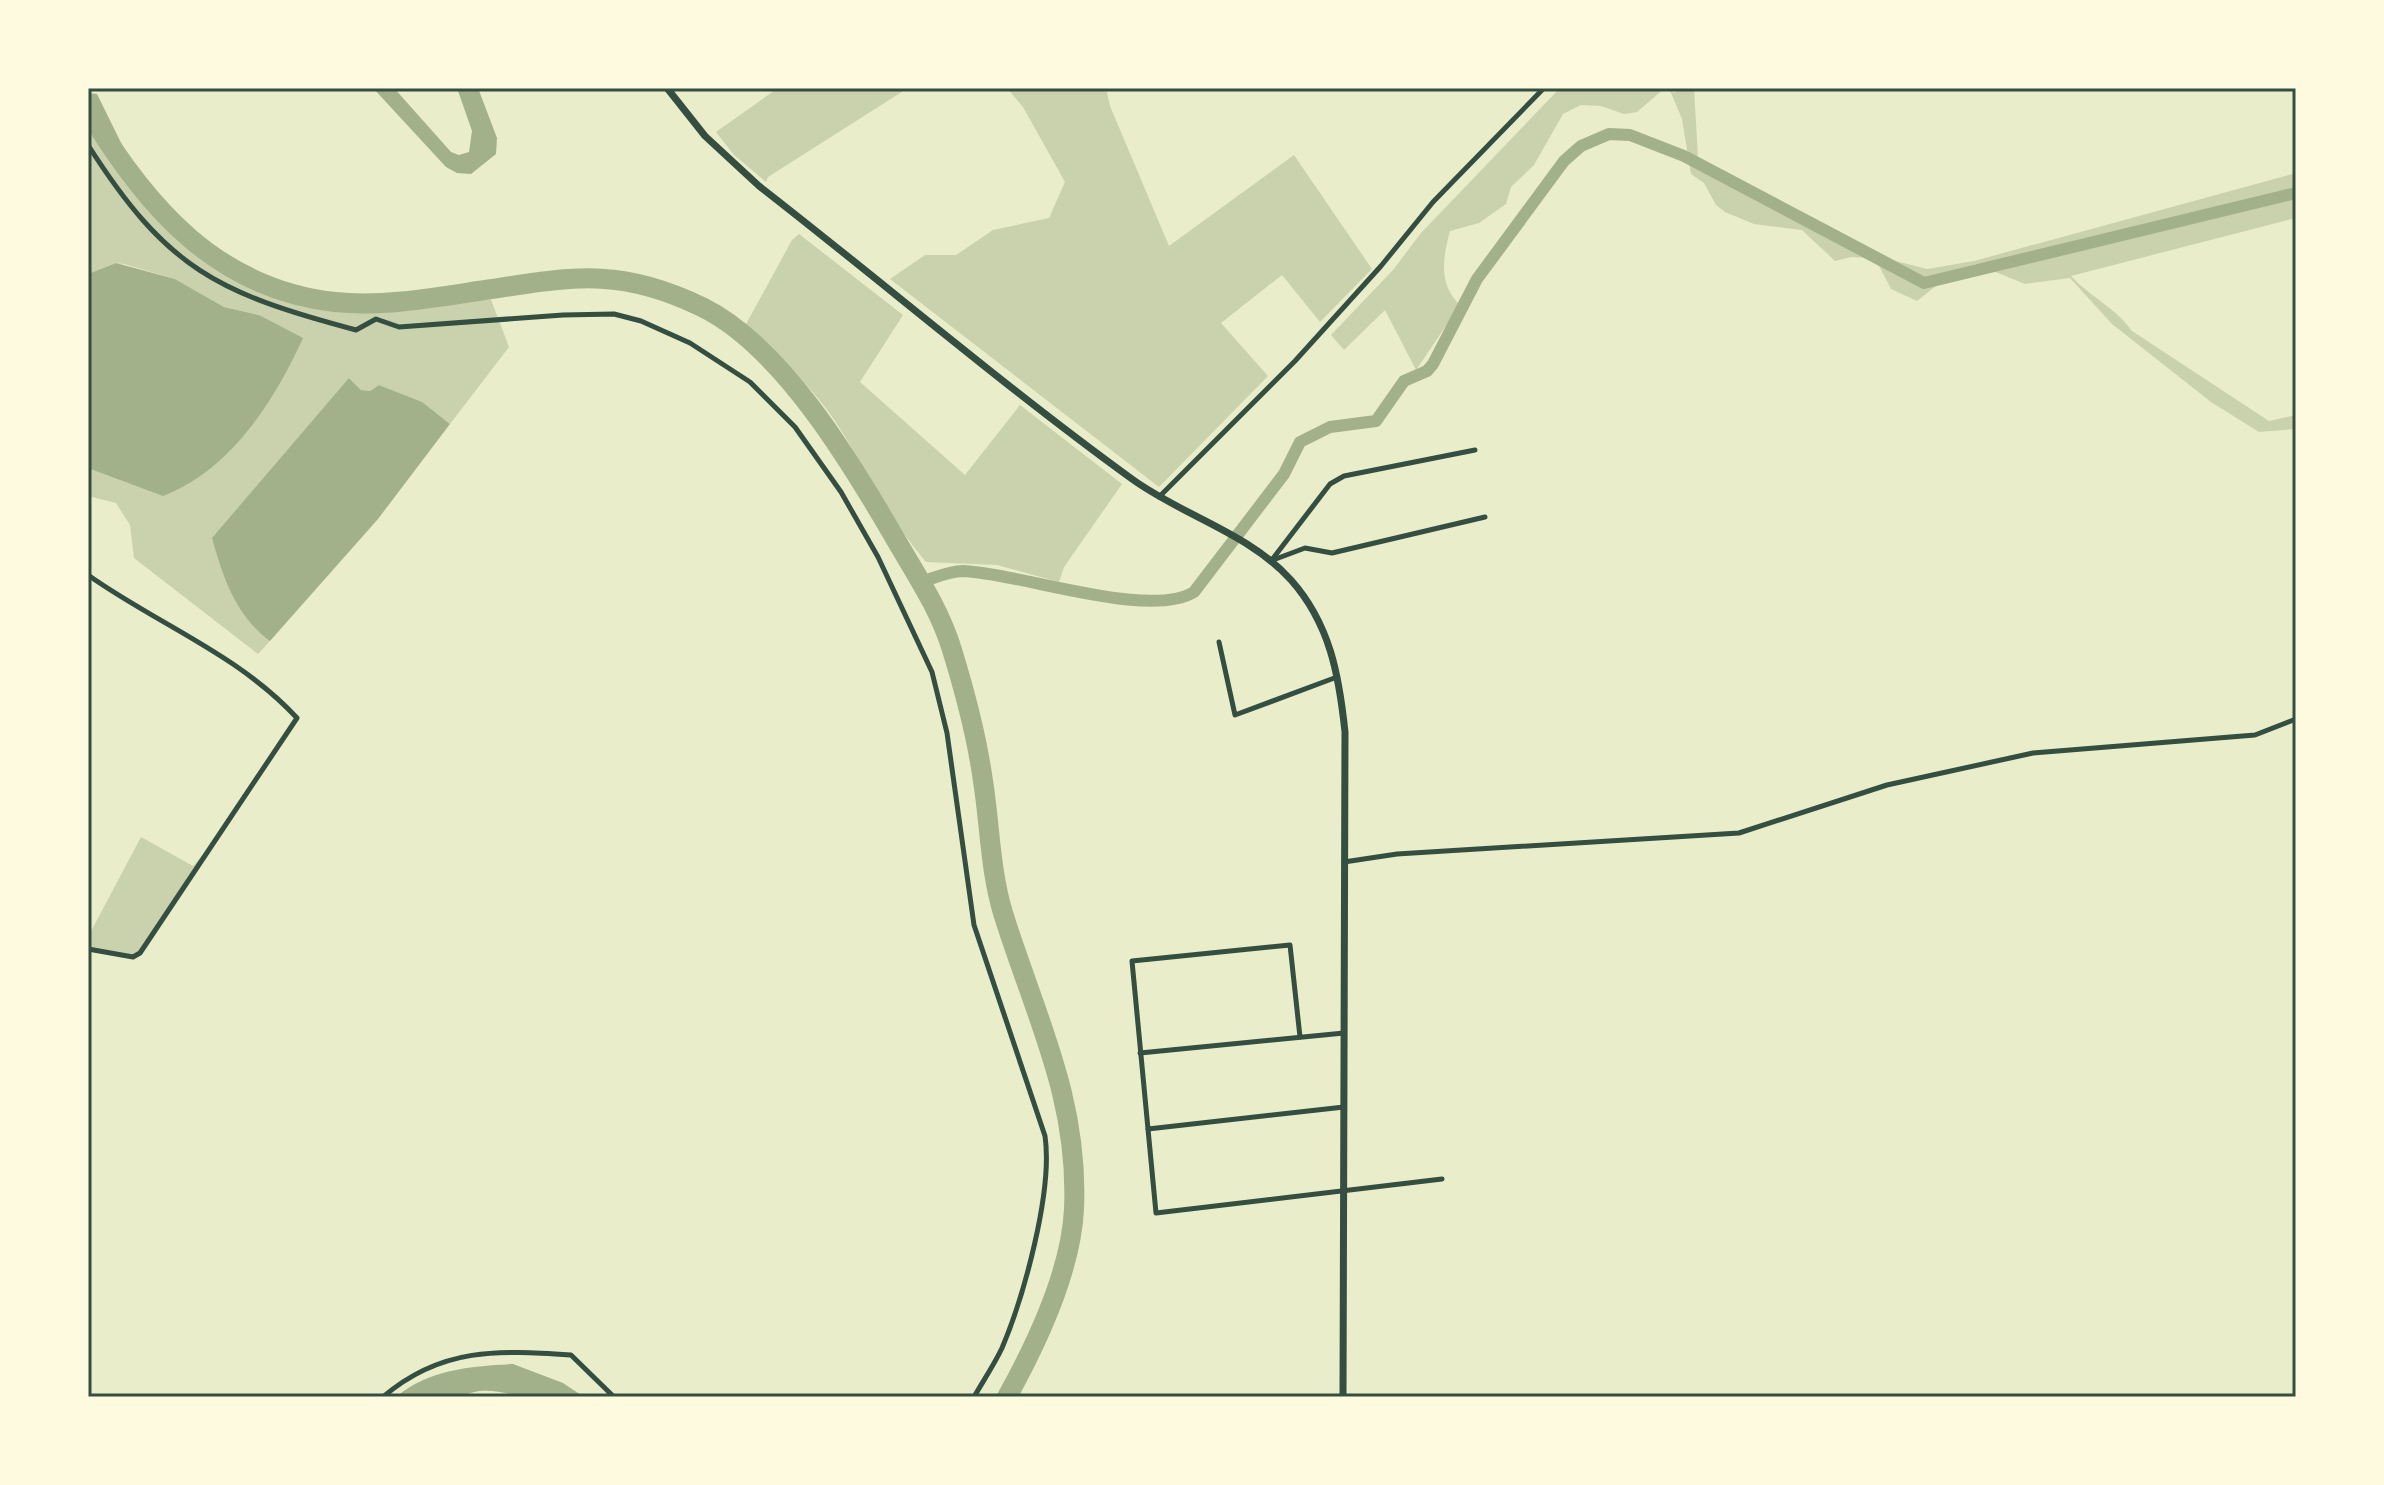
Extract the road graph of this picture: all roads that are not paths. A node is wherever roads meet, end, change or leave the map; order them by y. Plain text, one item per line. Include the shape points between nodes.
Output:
1 (667, 88) edge
2 (1544, 88) edge
3 (88, 145) edge
4 (1475, 450) dead end
5 (1159, 497) junction
6 (1485, 517) dead end
7 (1271, 561) junction
8 (88, 575) edge
9 (1219, 642) dead end
10 (1338, 676) junction
11 (2296, 719) edge
12 (1344, 862) junction
13 (88, 949) edge
14 (1344, 1033) junction
15 (1300, 1037) junction
16 (1140, 1053) junction
17 (1344, 1107) junction
18 (1148, 1129) junction
19 (1442, 1179) dead end
20 (1343, 1194) junction
21 (383, 1397) edge
22 (614, 1397) edge
23 (974, 1397) edge
24 (1343, 1397) edge

1 - 5 main road via 705,136 759,186
2 - 5 street via 1433,202 1295,361
3 - 23 street via 146,226 204,275 279,308 356,330 376,319 399,327 614,314 658,327 764,393 824,464 878,557 932,672 947,733 974,925 1039,1113 1048,1156 1016,1309 1001,1350
4 - 7 street via 1344,476 1330,484
5 - 7 main road
6 - 7 street via 1332,553 1305,548
7 - 10 main road via 1317,616
8 - 13 street via 224,657 297,718 140,953 133,957
9 - 10 street via 1235,715
10 - 12 main road via 1345,732
11 - 12 street via 2255,735 2033,753 1887,785 1739,833 1397,854
12 - 14 main road
14 - 15 street
14 - 17 main road
15 - 16 street
15 - 16 street via 1290,945 1132,961
16 - 18 street
17 - 18 street
17 - 20 main road
18 - 20 street via 1156,1213
19 - 20 street
20 - 24 main road
21 - 22 street via 432,1366 466,1354 516,1351 571,1355

